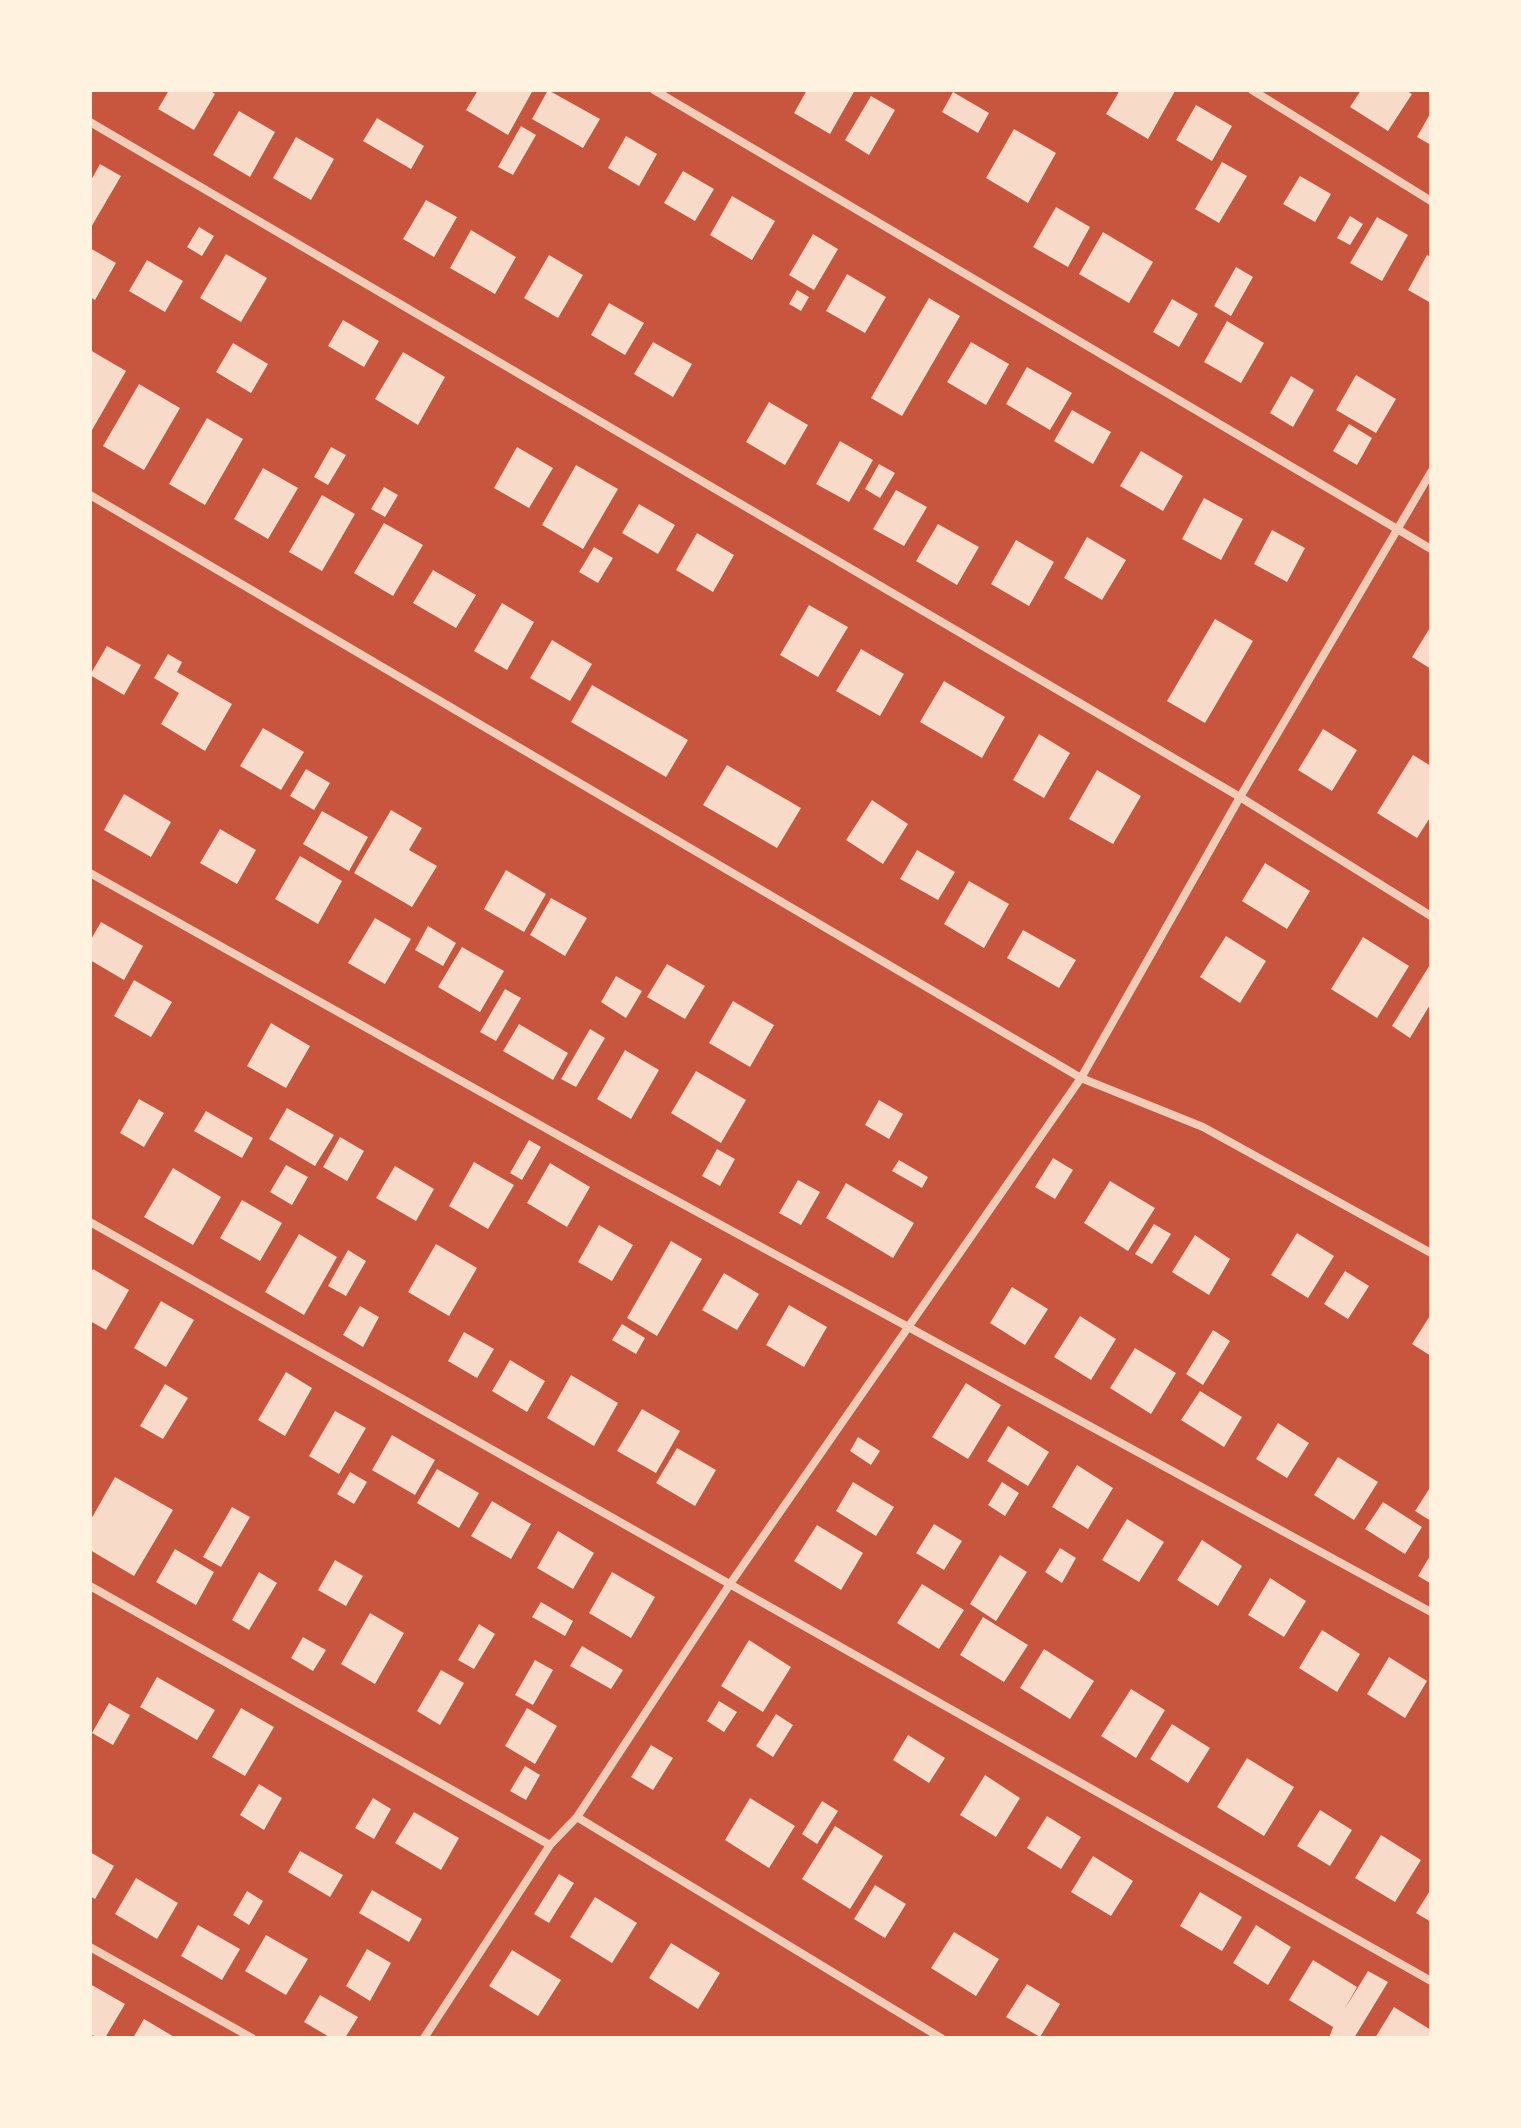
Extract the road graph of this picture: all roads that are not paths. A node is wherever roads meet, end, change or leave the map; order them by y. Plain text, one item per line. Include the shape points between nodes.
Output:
1 (654, 90) edge
2 (1252, 90) edge
3 (90, 122) edge
4 (1431, 201) edge
5 (1431, 472) edge
6 (90, 495) edge
7 (1398, 529) junction
8 (1431, 549) edge
9 (1240, 797) junction
10 (90, 873) edge
11 (1431, 916) edge
12 (1081, 1078) junction
13 (90, 1222) edge
14 (1431, 1253) edge
15 (911, 1326) junction
16 (730, 1584) junction
17 (90, 1586) edge
18 (1431, 1612) edge
19 (577, 1817) junction
20 (550, 1845) junction
21 (90, 1947) edge
22 (1431, 1981) edge
23 (252, 2038) edge
24 (424, 2038) edge
25 (941, 2038) edge

1 - 7 street
2 - 4 street
3 - 9 street
5 - 7 street
6 - 12 street
7 - 8 street
7 - 9 street
9 - 11 street
9 - 12 street
10 - 15 street
12 - 14 street via 1203,1127
12 - 15 street
13 - 16 street
15 - 16 street
15 - 18 street
16 - 19 street
16 - 22 street
17 - 20 street
19 - 20 street
19 - 25 street
20 - 24 street
21 - 23 street

